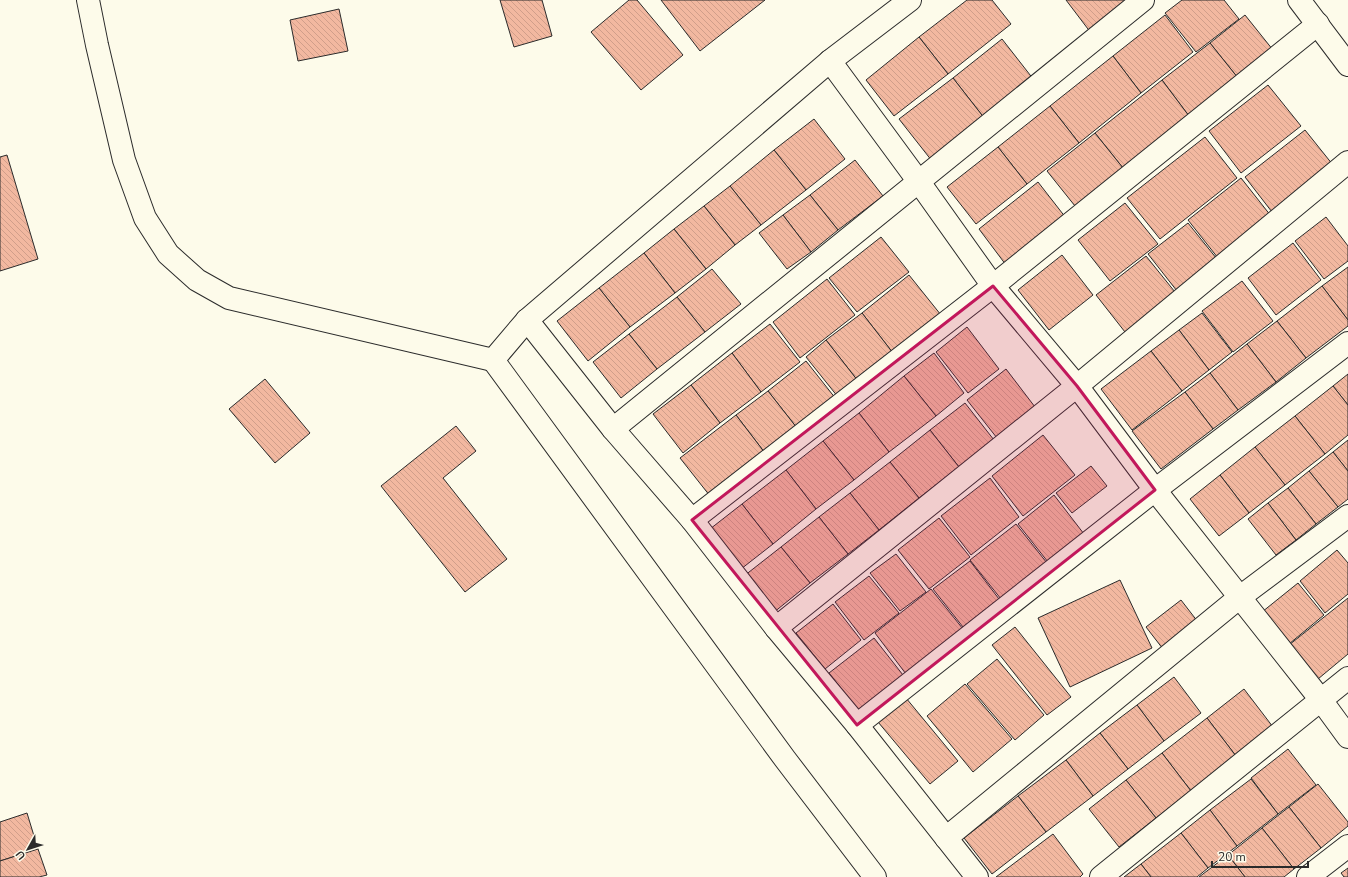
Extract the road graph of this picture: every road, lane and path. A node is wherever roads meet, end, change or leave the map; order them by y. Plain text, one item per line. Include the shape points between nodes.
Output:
1 (88, 0) edge
2 (910, 0) edge
3 (1143, 0) edge
4 (1299, 0) edge
5 (1318, 24) junction
6 (830, 61) junction
7 (1348, 65) edge
8 (1348, 162) edge
9 (919, 182) junction
10 (993, 286) junction
11 (527, 320) junction
12 (1348, 343) edge
13 (493, 360) junction
14 (1077, 386) junction
15 (613, 429) junction
16 (1155, 490) junction
17 (1348, 516) edge
18 (692, 520) junction
19 (1240, 597) junction
20 (776, 628) junction
21 (1348, 678) edge
22 (1321, 700) junction
23 (857, 725) junction
24 (1348, 737) edge
25 (946, 838) junction
26 (1348, 846) edge
27 (875, 877) edge
28 (977, 877) edge
29 (1101, 877) edge
30 (1308, 877) edge

1 - 13 street via 124,160 145,218 168,254 197,280 229,298
2 - 6 street
3 - 9 street
4 - 5 street
5 - 7 street
5 - 10 street
6 - 9 street
6 - 11 street
8 - 14 street
9 - 10 street
9 - 15 street
10 - 14 street
10 - 18 street
11 - 13 street
11 - 15 street
12 - 16 street
13 - 27 street via 785,759
14 - 16 street
14 - 20 street
15 - 18 street
16 - 19 street
16 - 23 street
17 - 19 street
18 - 20 street
19 - 22 street
19 - 25 street
20 - 23 street
21 - 22 street
22 - 24 street
22 - 29 street
23 - 25 street
25 - 28 street
26 - 30 street

